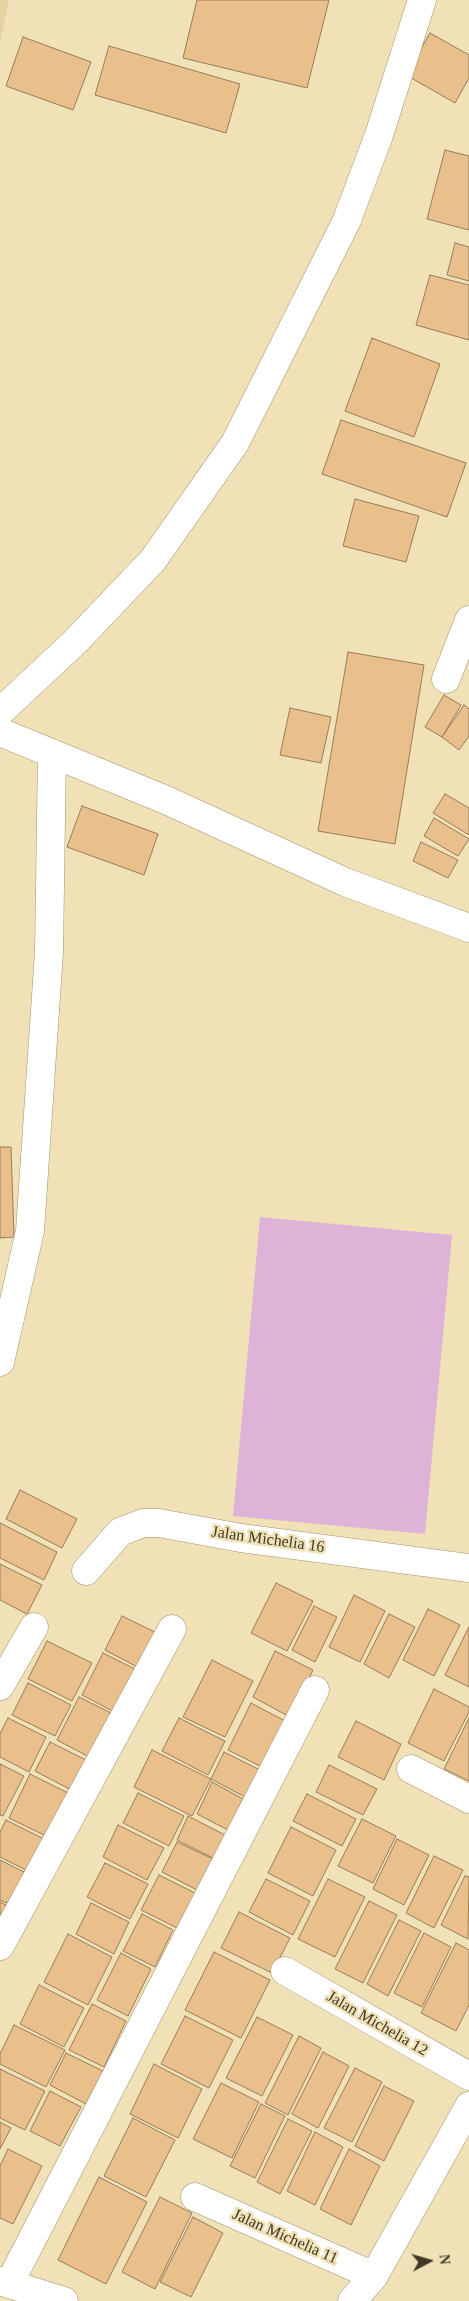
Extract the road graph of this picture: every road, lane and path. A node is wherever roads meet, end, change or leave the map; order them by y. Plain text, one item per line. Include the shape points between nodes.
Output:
1 (422, 0) edge
2 (469, 620) edge
3 (446, 680) dead end
4 (0, 712) edge
5 (0, 732) edge
6 (52, 753) junction
7 (469, 928) edge
8 (0, 1362) edge
9 (469, 1568) edge
10 (86, 1571) dead end
11 (34, 1627) dead end
12 (172, 1629) dead end
13 (0, 1686) edge
14 (314, 1690) dead end
15 (411, 1769) dead end
16 (469, 1799) edge
17 (0, 1946) edge
18 (285, 1971) dead end
19 (469, 2076) edge
20 (469, 2106) edge
21 (195, 2197) dead end
22 (374, 2276) junction
23 (4, 2282) edge
24 (64, 2301) edge
25 (352, 2301) edge

1 - 4 street via 382,126 347,220 235,443 153,560 75,642
2 - 3 street
5 - 6 street
6 - 7 street via 166,800 345,882
6 - 8 street via 49,952 30,1231
9 - 10 street, Jalan Michelia 16 via 241,1538 159,1522 143,1523 120,1532
11 - 13 street
12 - 17 street
14 - 23 street
15 - 16 street
18 - 19 street, Jalan Michelia 12
20 - 22 street
21 - 22 street, Jalan Michelia 11
22 - 25 street
23 - 24 street

